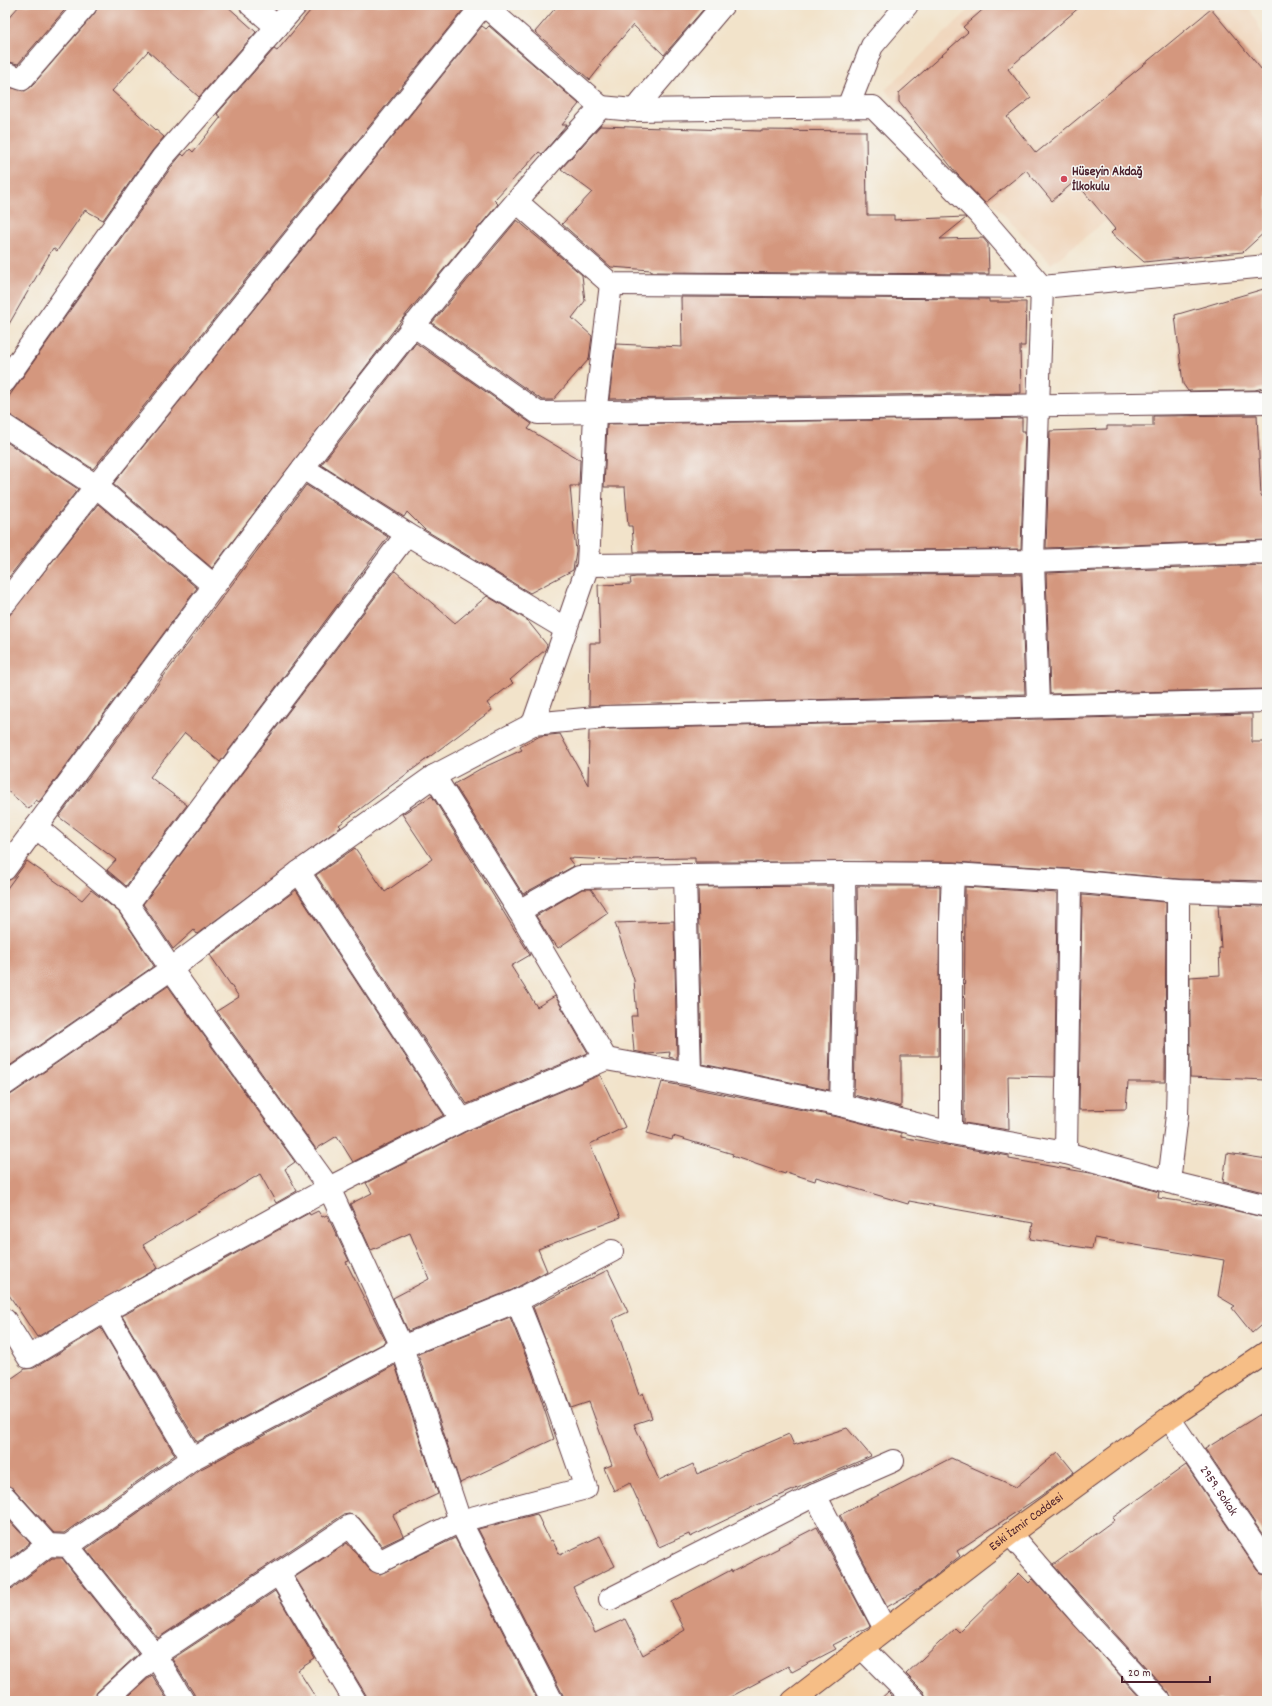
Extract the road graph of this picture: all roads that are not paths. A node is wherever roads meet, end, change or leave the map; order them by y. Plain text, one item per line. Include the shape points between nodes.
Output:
1 (86, 5) edge
2 (251, 5) edge
3 (296, 5) edge
4 (484, 5) edge
5 (723, 5) edge
6 (907, 5) edge
7 (277, 27) junction
8 (5, 73) edge
9 (601, 107) junction
10 (848, 107) junction
11 (634, 110) junction
12 (517, 202) junction
13 (1263, 262) edge
14 (611, 284) junction
15 (1042, 287) junction
16 (413, 325) junction
17 (5, 381) edge
18 (1267, 402) edge
19 (1039, 405) junction
20 (595, 414) junction
21 (5, 426) edge
22 (303, 468) junction
23 (96, 486) junction
24 (407, 534) junction
25 (1267, 552) edge
26 (1033, 561) junction
27 (588, 565) junction
28 (213, 585) junction
29 (5, 603) edge
30 (566, 629) junction
31 (1267, 701) edge
32 (1038, 705) junction
33 (533, 724) junction
34 (434, 776) junction
35 (36, 827) junction
36 (5, 869) edge
37 (299, 872) junction
38 (844, 873) junction
39 (953, 874) junction
40 (685, 875) junction
41 (1070, 881) junction
42 (1178, 891) junction
43 (1267, 894) edge
44 (128, 904) junction
45 (519, 911) junction
46 (171, 969) junction
47 (606, 1059) junction
48 (690, 1074) junction
49 (5, 1084) edge
50 (841, 1105) junction
51 (462, 1120) junction
52 (951, 1133) junction
53 (1066, 1153) junction
54 (1169, 1182) junction
55 (329, 1188) junction
56 (1267, 1206) edge
57 (612, 1251) dead end
58 (517, 1301) junction
59 (105, 1311) junction
60 (5, 1320) edge
61 (402, 1347) junction
62 (1267, 1352) edge
63 (1169, 1418) junction
64 (192, 1459) junction
65 (893, 1461) dead end
66 (814, 1495) junction
67 (5, 1497) edge
68 (460, 1521) junction
69 (1010, 1534) junction
70 (58, 1545) junction
71 (1267, 1563) edge
72 (279, 1574) junction
73 (5, 1578) edge
74 (610, 1599) dead end
75 (885, 1629) junction
76 (863, 1649) junction
77 (155, 1655) junction
78 (105, 1701) edge
79 (183, 1701) edge
80 (355, 1701) edge
81 (552, 1701) edge
82 (793, 1701) edge
83 (915, 1701) edge
84 (1160, 1701) edge

1 - 8 street via 22,79
2 - 7 street
3 - 7 street
4 - 9 street
4 - 23 street
5 - 11 street
6 - 10 street via 872,46
7 - 17 street via 162,158
9 - 11 street
9 - 12 street via 558,152
10 - 11 street
10 - 15 street via 873,107 978,212
12 - 14 street
12 - 16 street
13 - 15 street
14 - 15 street
14 - 20 street
15 - 19 street
16 - 20 street via 538,413
16 - 22 street
18 - 19 street
19 - 20 street
19 - 26 street
20 - 27 street
21 - 23 street
22 - 24 street
22 - 28 street
23 - 28 street
23 - 29 street
24 - 30 street
24 - 44 street
25 - 26 street
26 - 27 street
26 - 32 street
27 - 30 street
28 - 35 street
30 - 33 street
31 - 32 street
32 - 33 street via 606,717
33 - 34 street
34 - 37 street
34 - 45 street
35 - 36 street
35 - 44 street
37 - 46 street
37 - 51 street
38 - 39 street
38 - 40 street
38 - 50 street
39 - 41 street
39 - 52 street
40 - 45 street via 579,877
40 - 48 street
41 - 42 street
41 - 53 street
42 - 43 street
42 - 54 street via 1177,1115
44 - 46 street
45 - 47 street
46 - 49 street
46 - 55 street
47 - 48 street
47 - 51 street
48 - 50 street
50 - 52 street
51 - 55 street
52 - 53 street
53 - 54 street
54 - 56 street
55 - 59 street
55 - 61 street
57 - 58 street
58 - 61 street
58 - 68 street via 544,1368 586,1488
59 - 60 street via 28,1357
59 - 64 street
61 - 64 street
61 - 68 street
62 - 63 main road, Eski İzmir Caddesi
63 - 69 main road, Eski İzmir Caddesi
63 - 71 street, 2959. Sokak
64 - 70 street
65 - 66 street
66 - 74 street
66 - 75 street
67 - 70 street
68 - 72 street via 379,1562 350,1526
68 - 81 street
69 - 75 main road, Eski İzmir Caddesi
69 - 84 street
70 - 73 street
70 - 77 street
72 - 77 street
72 - 80 street
75 - 76 main road, Eski İzmir Caddesi
76 - 82 main road, Eski İzmir Caddesi
76 - 83 street
77 - 78 street
77 - 79 street

